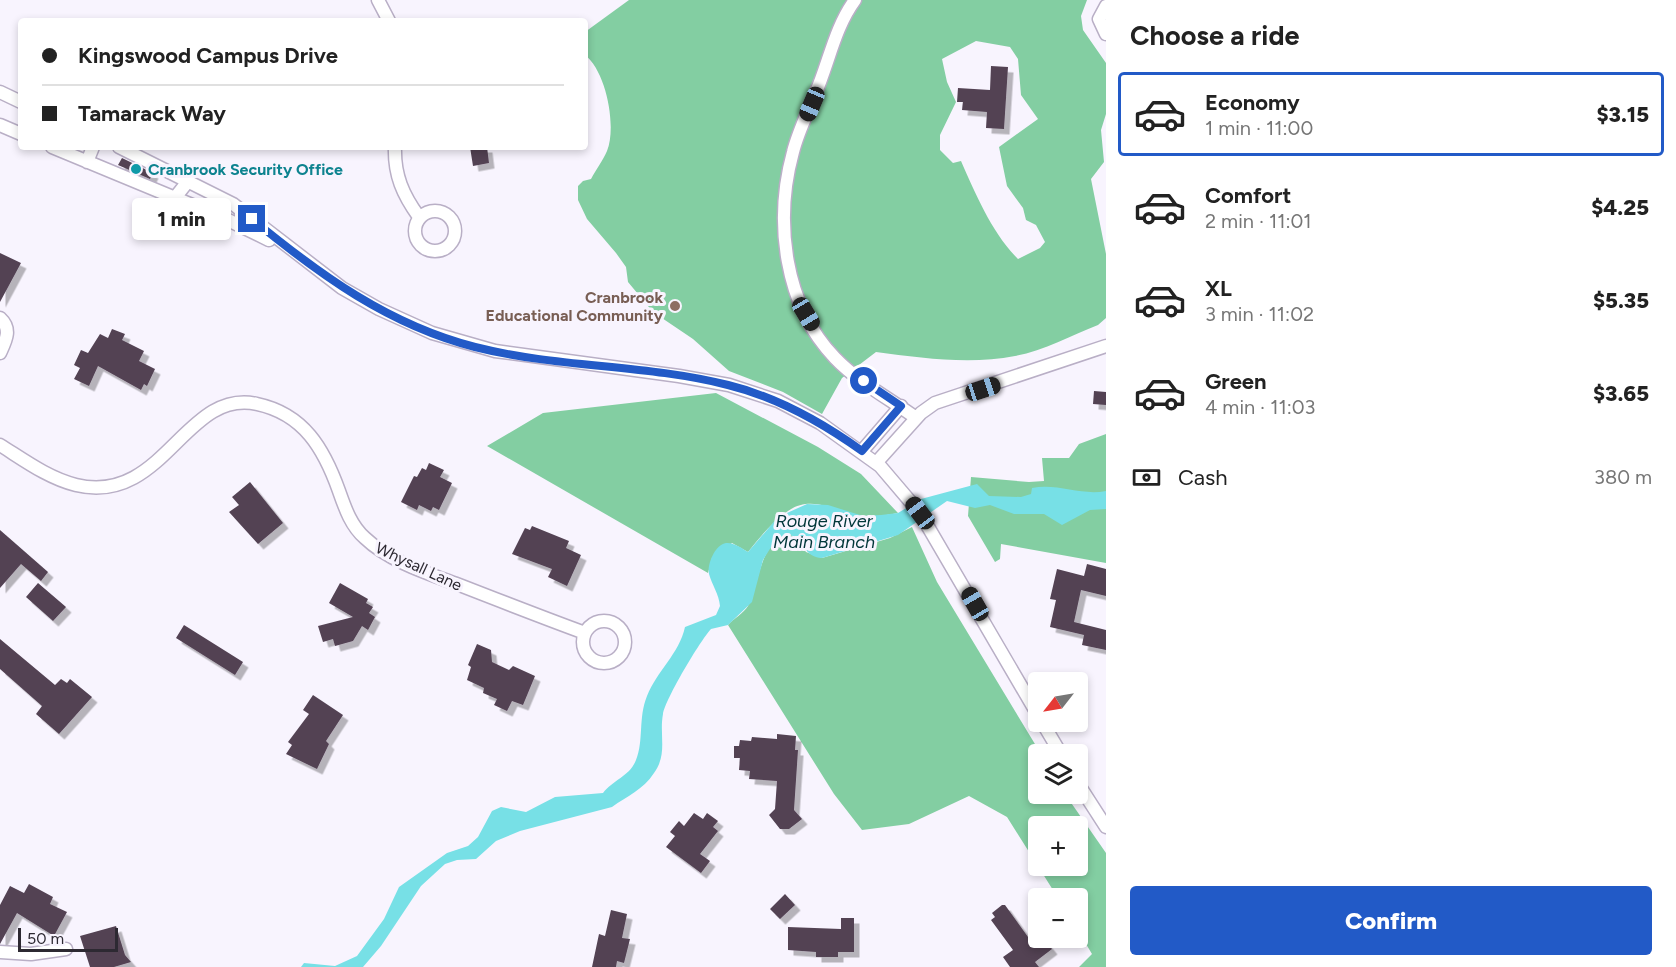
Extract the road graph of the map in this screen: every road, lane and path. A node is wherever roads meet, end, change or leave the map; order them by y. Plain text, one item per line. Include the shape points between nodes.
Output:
1 (378, 0) edge
2 (855, 0) edge
3 (1101, 0) edge
4 (1106, 6) edge
5 (387, 18) edge
6 (1106, 34) edge
7 (0, 92) edge
8 (18, 101) edge
9 (0, 125) edge
10 (18, 133) edge
11 (59, 150) edge
12 (92, 150) edge
13 (125, 150) edge
14 (395, 150) edge
15 (87, 162) junction
16 (189, 180) junction
17 (174, 199) junction
18 (419, 217) dead end
19 (289, 249) junction
20 (0, 318) edge
21 (1106, 346) edge
22 (0, 353) edge
23 (901, 406) junction
24 (916, 418) junction
25 (0, 445) edge
26 (862, 451) junction
27 (876, 463) junction
28 (585, 633) dead end
29 (1028, 698) edge
30 (1088, 799) edge
31 (1106, 827) edge
32 (66, 949) dead end
33 (0, 952) edge

1 - 5 street
2 - 23 street via 840,27 793,151 786,192 785,251 797,296 824,345 846,368
3 - 4 street
4 - 6 street via 1099,19
7 - 8 street
9 - 10 street
11 - 15 street
12 - 15 street
13 - 16 street
14 - 18 street via 398,180
15 - 17 street
16 - 17 street
16 - 19 street via 233,204
17 - 19 street
19 - 26 street via 360,299 437,335 495,351 729,385 802,413
20 - 22 street via 8,333
21 - 24 street via 939,401
23 - 24 street
23 - 26 street
24 - 27 street
25 - 28 street, Whysall Lane via 60,479 85,487 102,487 141,475 197,423 217,410 240,402 259,404 290,417 314,438 328,460 352,524 370,544 432,575
26 - 27 street
27 - 29 street via 902,490 936,537
30 - 31 street
32 - 33 street via 37,954

